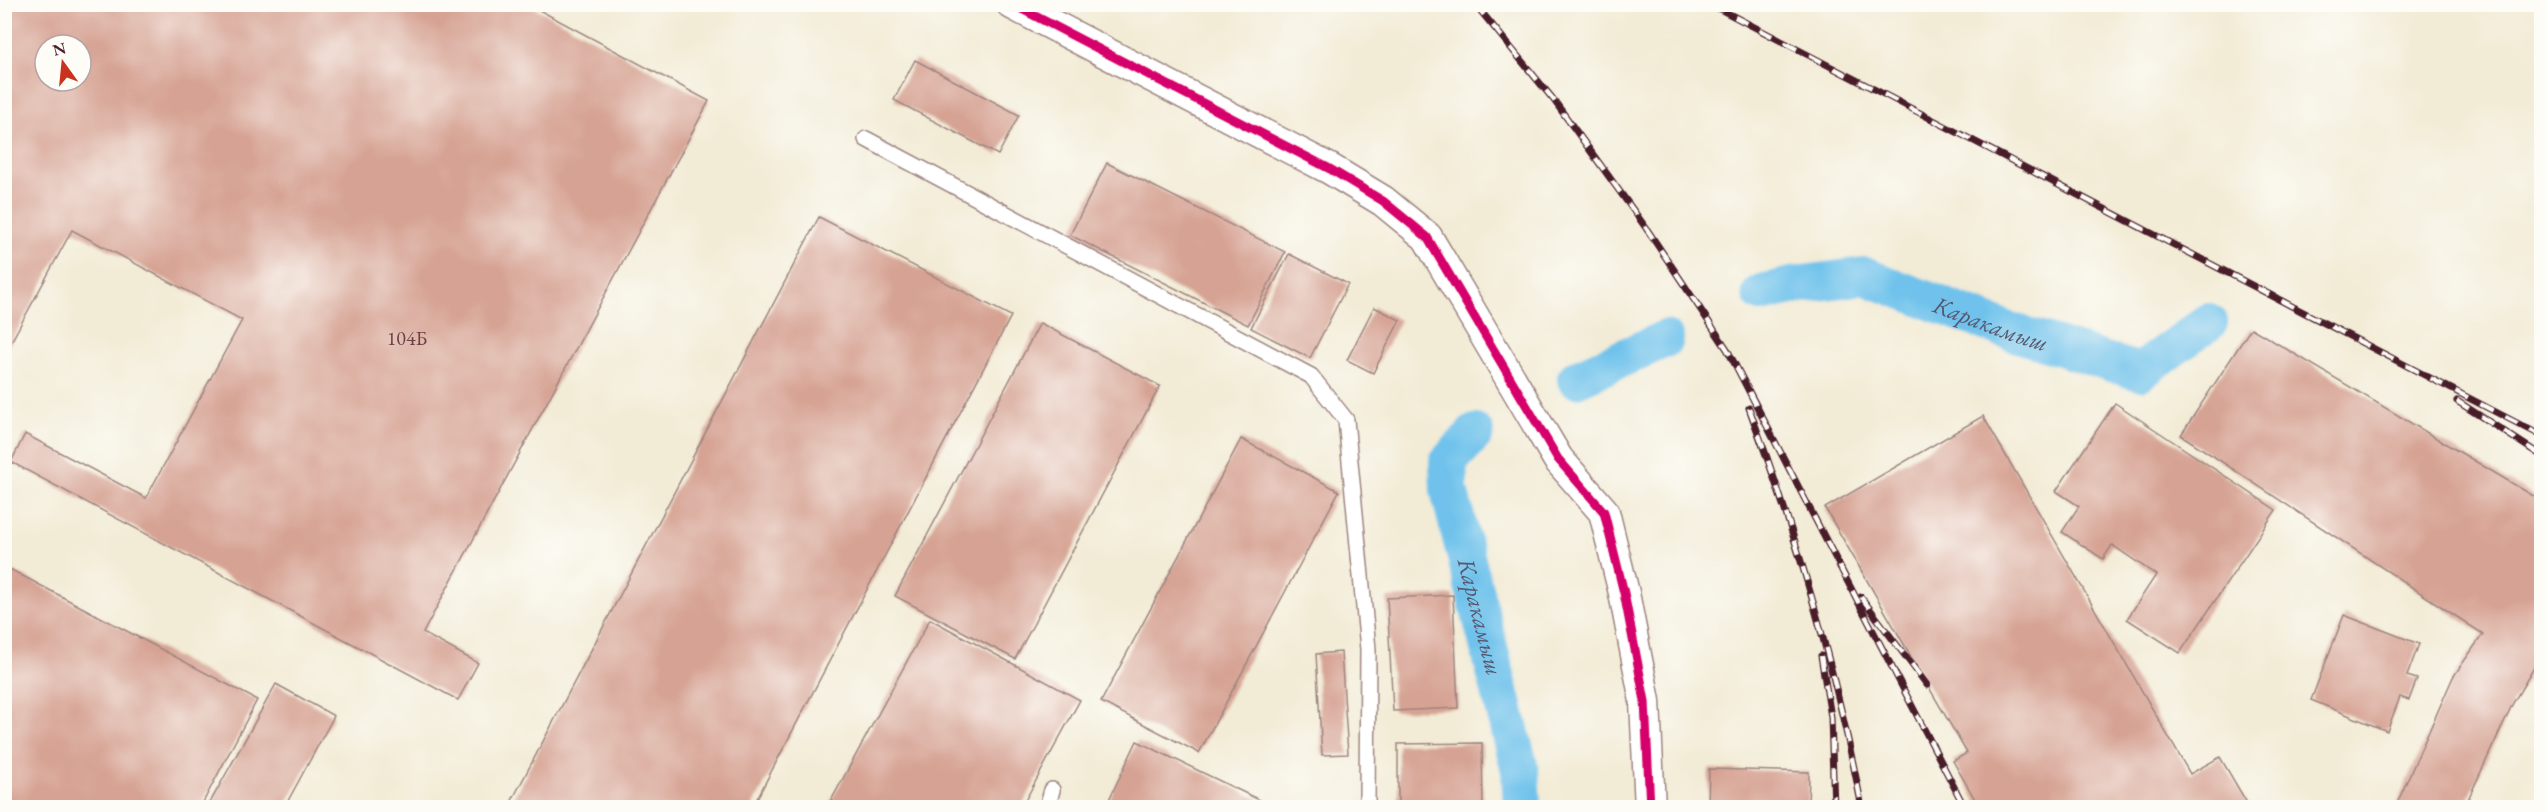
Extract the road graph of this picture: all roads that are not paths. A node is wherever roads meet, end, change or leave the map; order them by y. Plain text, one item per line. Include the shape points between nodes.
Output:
1 (1012, 4) edge
2 (866, 139) dead end
3 (1052, 790) dead end
4 (1047, 807) edge
5 (1367, 807) edge
6 (1650, 807) edge

1 - 6 street via 1330,169 1383,201 1427,237 1558,459 1604,512 1646,700
2 - 5 lane via 1311,376 1346,420 1368,649
3 - 4 lane

